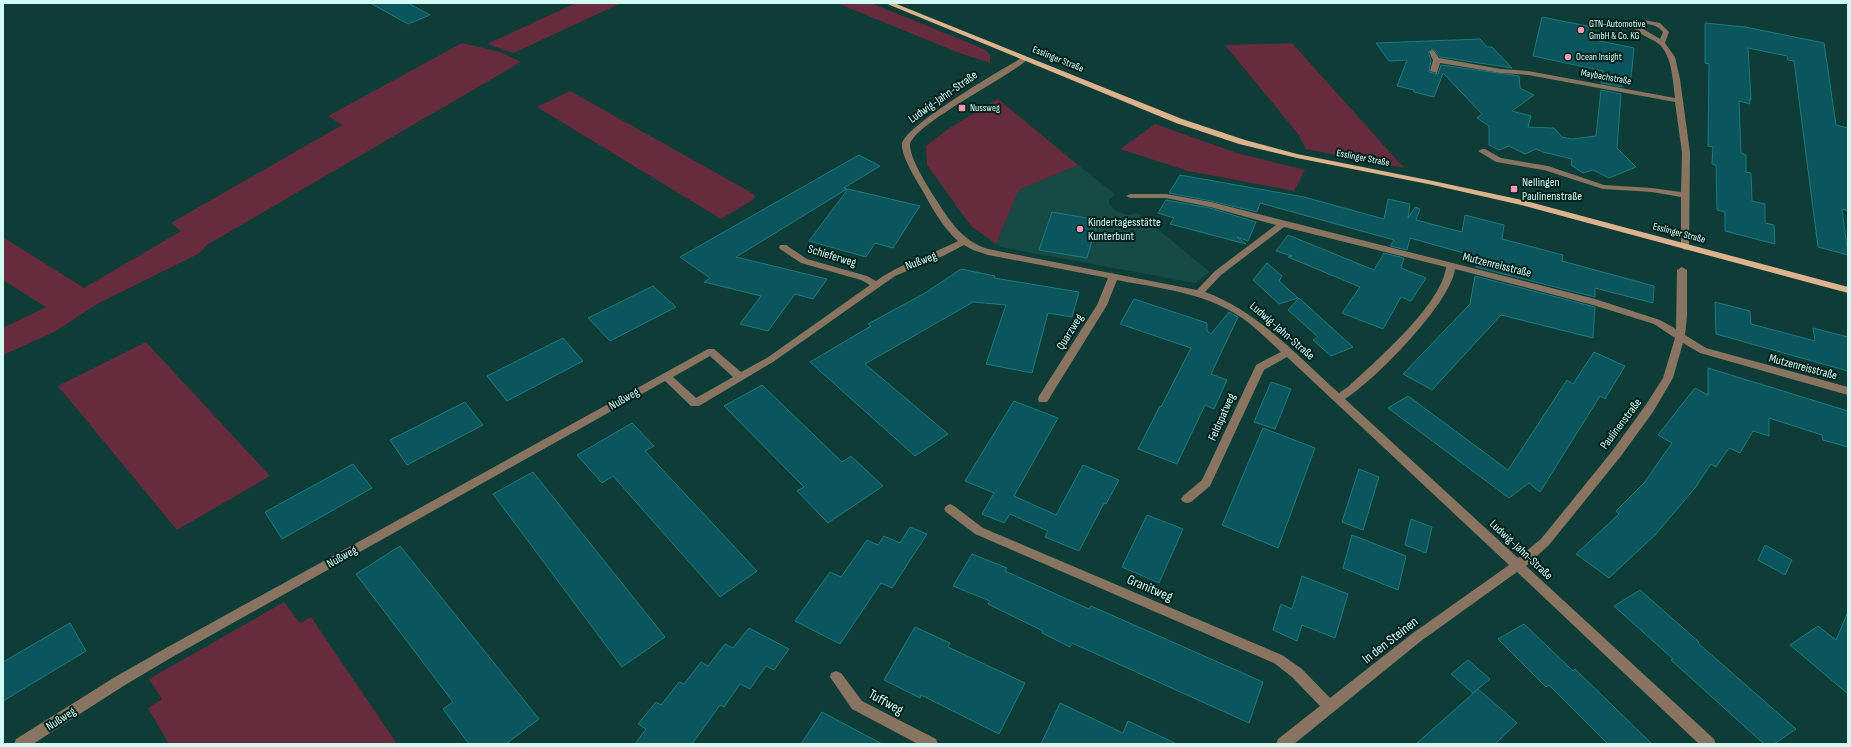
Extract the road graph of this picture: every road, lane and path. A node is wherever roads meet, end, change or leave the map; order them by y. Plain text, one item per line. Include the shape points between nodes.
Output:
1 (888, 3) edge
2 (1662, 43) dead end
3 (1432, 52) dead end
4 (1025, 58) junction
5 (1437, 60) junction
6 (1434, 71) dead end
7 (1680, 101) junction
8 (1482, 151) dead end
9 (1686, 195) junction
10 (1130, 196) dead end
11 (1282, 224) junction
12 (964, 241) junction
13 (783, 247) dead end
14 (1685, 247) junction
15 (1451, 265) junction
16 (1682, 270) dead end
17 (1114, 276) junction
18 (876, 285) junction
19 (1848, 290) edge
20 (1199, 293) junction
21 (1680, 336) junction
22 (1287, 353) junction
23 (666, 376) junction
24 (740, 377) junction
25 (1848, 391) edge
26 (1338, 398) junction
27 (1043, 399) dead end
28 (1187, 499) dead end
29 (950, 509) dead end
30 (1518, 565) junction
31 (836, 677) dead end
32 (1330, 707) junction
33 (21, 744) edge
34 (931, 744) edge
35 (1283, 744) edge
36 (1710, 744) edge

1 - 4 main road, Esslinger Straße
2 - 7 street via 1670,57
3 - 5 street
4 - 12 street, Ludwig-Jahn-Straße via 933,117 907,142 908,154 925,187 951,228
4 - 14 main road, Esslinger Straße via 1178,121 1242,142 1298,156 1500,197
5 - 6 street
5 - 7 street, Maybachstraße via 1528,73
7 - 9 street via 1686,153
8 - 9 street via 1499,160 1545,168 1603,187
9 - 14 street
10 - 11 street, Mutzenreisstraße via 1166,196
11 - 15 street, Mutzenreisstraße
11 - 20 street via 1218,273
12 - 17 street, Ludwig-Jahn-Straße via 988,252
12 - 18 street, Nußweg via 940,254 903,268
13 - 18 street, Schieferweg via 804,261 864,278
14 - 19 main road, Esslinger Straße
15 - 21 street, Mutzenreisstraße via 1637,315 1657,322
15 - 26 street via 1450,274 1440,296 1409,335 1353,389
16 - 21 street, Paulinenstraße
17 - 20 street, Ludwig-Jahn-Straße
17 - 27 street, Quarzweg via 1102,305
18 - 24 street, Nußweg via 770,360
20 - 22 street, Ludwig-Jahn-Straße via 1240,312
21 - 25 street, Mutzenreisstraße via 1703,351
21 - 30 street, Paulinenstraße via 1668,378 1649,409 1545,542
22 - 26 street, Ludwig-Jahn-Straße
22 - 28 street, Feldspatweg via 1260,368 1206,483
23 - 24 street, Nußweg via 711,351
23 - 24 street, Nußweg via 695,403
23 - 33 street, Nußweg via 126,677
26 - 30 street, Ludwig-Jahn-Straße
29 - 32 street, Granitweg via 979,531 1278,659 1297,673
30 - 32 street, In den Steinen via 1417,637
30 - 36 street, Ludwig-Jahn-Straße
31 - 34 street, Tuffweg via 857,705
32 - 35 street, In den Steinen

